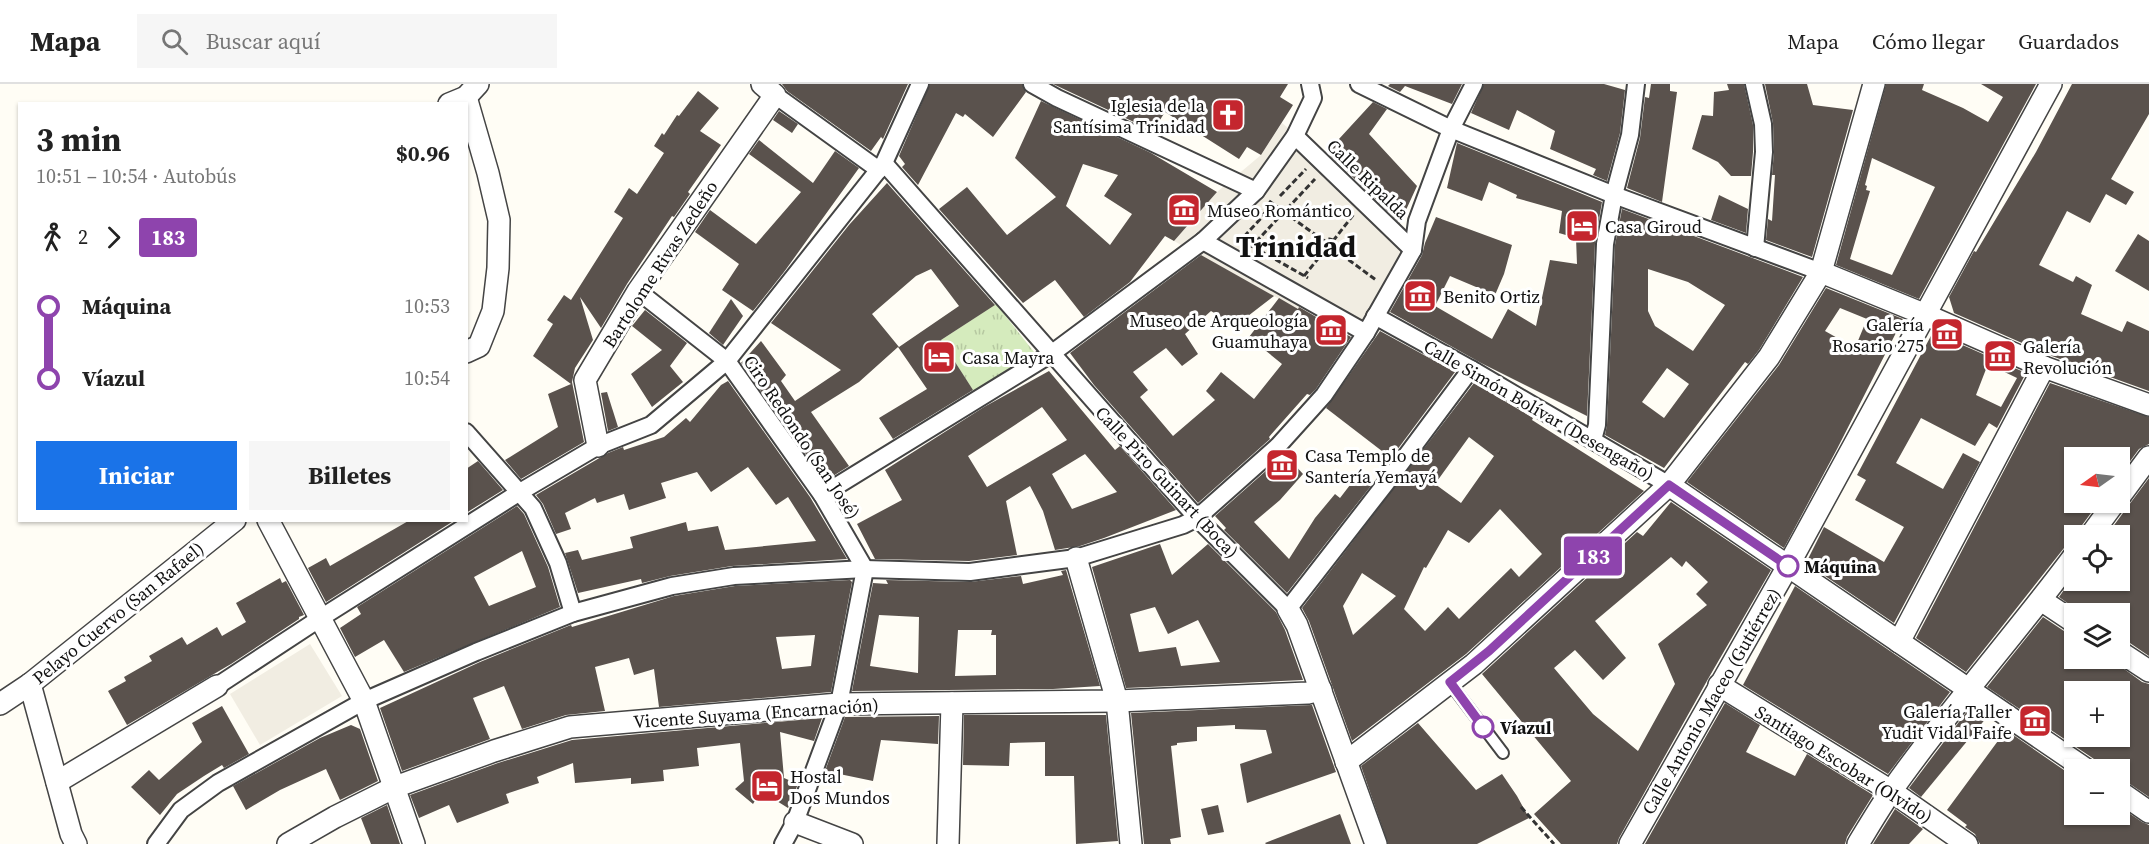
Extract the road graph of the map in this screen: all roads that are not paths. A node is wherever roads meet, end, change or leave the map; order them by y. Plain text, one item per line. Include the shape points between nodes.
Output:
1 (920, 84) edge
2 (1032, 84) edge
3 (1310, 84) edge
4 (1359, 84) edge
5 (1474, 84) edge
6 (1636, 84) edge
7 (1754, 84) edge
8 (1874, 84) edge
9 (2051, 84) edge
10 (768, 89) edge
11 (468, 108) edge
12 (1451, 129) junction
13 (1295, 136) junction
14 (882, 166) junction
15 (1614, 195) junction
16 (1258, 197) junction
17 (1203, 241) junction
18 (1755, 248) junction
19 (1413, 250) junction
20 (1821, 272) junction
21 (638, 291) junction
22 (1926, 315) junction
23 (1375, 316) junction
24 (1366, 333) junction
25 (468, 351) edge
26 (1052, 354) junction
27 (727, 361) junction
28 (2044, 367) junction
29 (1471, 369) junction
30 (2149, 405) edge
31 (468, 434) edge
32 (1593, 440) junction
33 (598, 446) junction
34 (2149, 457) edge
35 (2130, 483) edge
36 (1669, 485) junction
37 (520, 492) junction
38 (822, 495) junction
39 (1197, 518) junction
40 (232, 522) edge
41 (269, 522) edge
42 (1076, 558) junction
43 (1788, 566) junction
44 (865, 569) junction
45 (2064, 569) edge
46 (2041, 600) junction
47 (1288, 609) junction
48 (573, 613) junction
49 (2064, 615) edge
50 (319, 619) junction
51 (1899, 642) junction
52 (2130, 659) edge
53 (2149, 671) edge
54 (1450, 682) junction
55 (30, 684) junction
56 (1719, 685) junction
57 (217, 686) joint
58 (1968, 689) junction
59 (1321, 690) junction
60 (364, 701) junction
61 (1117, 701) junction
62 (952, 703) junction
63 (0, 704) edge
64 (839, 704) junction
65 (1503, 753) dead end
66 (2071, 759) edge
67 (1346, 762) junction
68 (57, 782) junction
69 (395, 787) junction
70 (1891, 791) junction
71 (2130, 799) edge
72 (2149, 812) edge
73 (795, 822) junction
74 (76, 844) edge
75 (156, 844) edge
76 (288, 844) edge
77 (414, 844) edge
78 (783, 844) edge
79 (852, 844) edge
80 (948, 844) edge
81 (1131, 844) edge
82 (1376, 844) edge
83 (1630, 844) edge
84 (1858, 844) edge
85 (1967, 844) edge

1 - 14 street
2 - 16 street
3 - 13 street via 1313,98
4 - 12 street
5 - 12 street
6 - 15 street via 1630,135
7 - 18 street via 1763,124 1764,152
8 - 20 street
9 - 22 street, Calle Antonio Maceo (Gutiérrez)
10 - 14 street, Calle Piro Guinart (Boca)
10 - 21 street, Bartolome Rivas Zedeño
11 - 25 street via 499,220 493,311 479,346
12 - 15 street
12 - 19 street via 1417,221
13 - 16 street
13 - 19 street, Calle Ripalda
14 - 26 street, Calle Piro Guinart (Boca)
14 - 27 street
15 - 18 street
15 - 32 street via 1605,244 1597,425
16 - 17 street
17 - 24 street
17 - 26 street
18 - 20 street
19 - 23 street
20 - 22 street
20 - 36 street via 1769,357
21 - 27 street, Ciro Redondo (San José)
21 - 33 street, Bartolome Rivas Zedeño via 585,380
22 - 28 street
22 - 43 street, Calle Antonio Maceo (Gutiérrez)
23 - 24 street
23 - 29 street, Calle Simón Bolívar (Desengaño)
24 - 39 street via 1324,394 1278,446
26 - 38 street
26 - 39 street, Calle Piro Guinart (Boca)
27 - 33 street via 651,425
27 - 38 street, Ciro Redondo (San José)
28 - 30 street
28 - 51 street
29 - 32 street, Calle Simón Bolívar (Desengaño)
29 - 47 street
31 - 37 street
32 - 36 street, Calle Simón Bolívar (Desengaño)
33 - 37 street
34 - 35 street
36 - 43 street, Calle Simón Bolívar (Desengaño)
36 - 54 street via 1489,651
37 - 48 street via 533,508 558,562
37 - 50 street
38 - 44 street, Ciro Redondo (San José)
39 - 42 street
39 - 47 street, Calle Piro Guinart (Boca)
40 - 55 street, Pelayo Cuervo (San Rafael)
41 - 50 street
42 - 44 street via 970,572
42 - 61 street
43 - 51 street, Calle Simón Bolívar (Desengaño)
43 - 56 street, Calle Antonio Maceo (Gutiérrez)
44 - 48 street via 734,576 672,586
44 - 64 street
45 - 46 street
46 - 49 street
46 - 58 street
47 - 59 street, Calle Piro Guinart (Boca)
48 - 60 street
50 - 57 street
50 - 60 street
51 - 58 street, Calle Simón Bolívar (Desengaño)
52 - 53 street
54 - 65 lane
54 - 67 street
55 - 63 street, Pelayo Cuervo (San Rafael)
55 - 68 street
56 - 70 street, Santiago Escobar (Olvido)
56 - 83 street, Calle Antonio Maceo (Gutiérrez)
57 - 68 street
58 - 66 street, Calle Simón Bolívar (Desengaño)
58 - 70 street
59 - 61 street, Vicente Suyama (Encarnación)
59 - 67 street, Calle Piro Guinart (Boca)
60 - 69 street
60 - 75 street via 218,783 181,810
61 - 62 street, Vicente Suyama (Encarnación)
61 - 81 street
62 - 64 street, Vicente Suyama (Encarnación)
62 - 80 street
64 - 69 street, Vicente Suyama (Encarnación) via 570,727
64 - 73 street
67 - 82 street, Calle Piro Guinart (Boca)
68 - 74 street
69 - 76 street, Vicente Suyama (Encarnación)
69 - 77 street
70 - 84 street
70 - 85 street, Santiago Escobar (Olvido)
71 - 72 street
73 - 78 street
73 - 79 street

